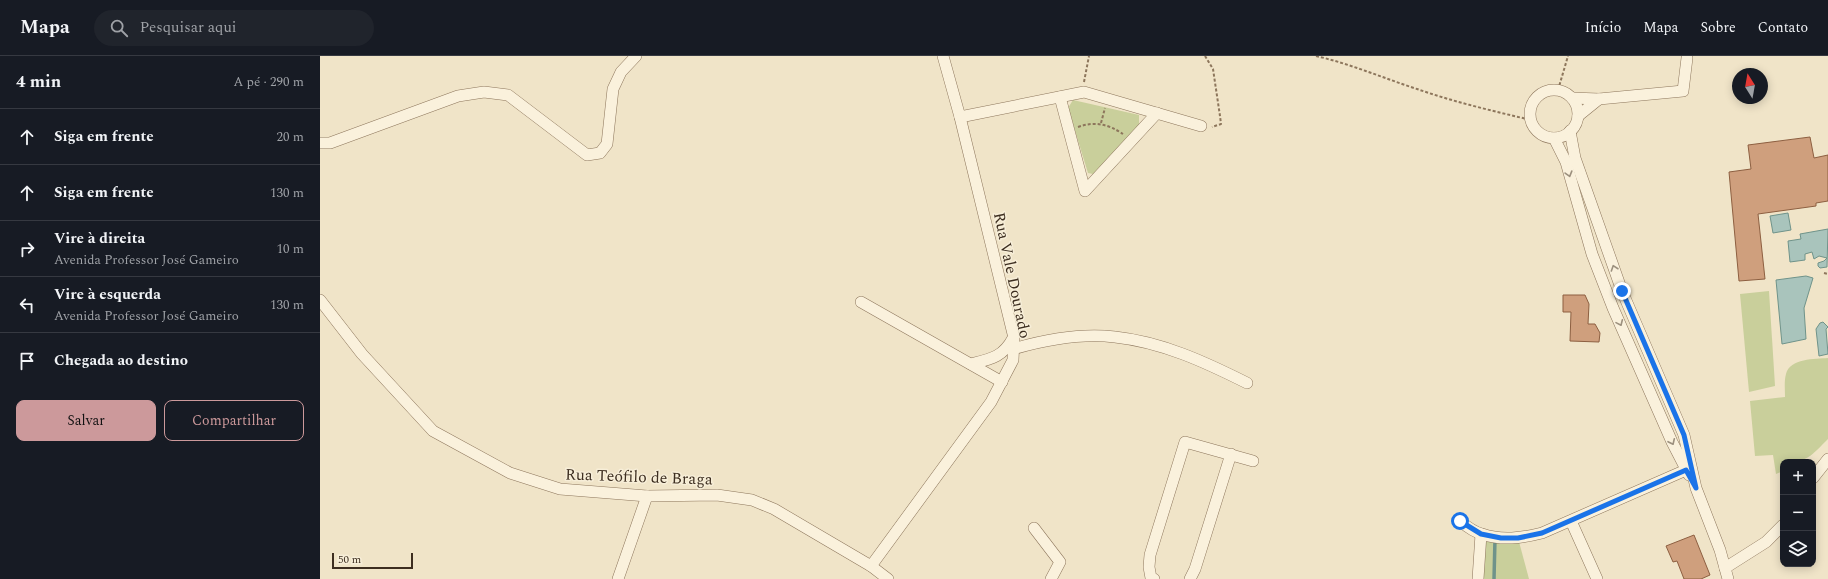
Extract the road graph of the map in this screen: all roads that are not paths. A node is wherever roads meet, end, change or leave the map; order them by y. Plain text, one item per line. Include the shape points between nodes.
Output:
1 (636, 56) edge
2 (943, 56) edge
3 (1687, 58) dead end
4 (1060, 97) junction
5 (1572, 98) junction
6 (1599, 99) junction
7 (1157, 113) junction
8 (1578, 116) junction
9 (960, 117) junction
10 (1201, 126) road end
11 (1570, 131) junction
12 (1554, 138) junction
13 (320, 143) edge
14 (320, 300) edge
15 (861, 302) dead end
16 (1014, 343) junction
17 (971, 364) junction
18 (1002, 382) junction
19 (1247, 383) dead end
20 (1231, 454) junction
21 (1828, 459) edge
22 (1253, 461) dead end
23 (1686, 470) junction
24 (1816, 474) edge
25 (1696, 488) junction
26 (647, 496) junction
27 (1460, 521) dead end
28 (1571, 521) junction
29 (1034, 528) dead end
30 (1780, 529) edge
31 (1481, 534) junction
32 (871, 566) junction
33 (1727, 574) edge
34 (618, 579) edge
35 (888, 579) edge
36 (1051, 579) edge
37 (1154, 579) edge
38 (1190, 579) edge
39 (1478, 579) edge
40 (1597, 579) edge

1 - 13 street via 621,72 613,89 607,144 600,154 588,154 508,95 484,92 458,96 330,144
2 - 9 street, Rua Vale Dourado
3 - 6 street via 1683,91
4 - 7 street via 1081,93
4 - 7 street via 1085,191
4 - 9 street
5 - 6 street
5 - 8 street via 1578,109
5 - 12 street via 1558,90 1551,90 1538,96 1531,108 1531,120 1535,129
6 - 8 street
7 - 10 street
8 - 11 street
9 - 16 street, Rua Vale Dourado
11 - 12 street
25 -> 11 street via 1684,435 1622,291 1576,158
12 -> 23 street via 1566,162 1592,254 1613,308
14 - 26 street, Rua Teófilo de Braga via 362,354 434,431 510,472 560,490
15 - 17 street
16 - 17 street via 996,357
16 - 18 street, Rua Vale Dourado via 1013,360
16 - 19 street via 1115,336 1160,346 1197,359
17 - 18 street
18 - 32 street, Rua Vale Dourado via 991,402
20 - 22 street
20 - 37 street via 1185,442 1150,555 1149,567 1151,578
20 - 38 street
21 - 24 street
23 - 25 street
23 - 28 street
25 - 33 street
26 - 32 street, Rua Teófilo de Braga via 718,495 752,500 774,509
26 - 34 street
27 - 31 street
28 - 31 street via 1542,533 1518,538
28 - 40 street
29 - 36 street via 1060,562
30 - 33 street
31 - 39 street
32 - 35 street, Rua Teófilo de Braga

